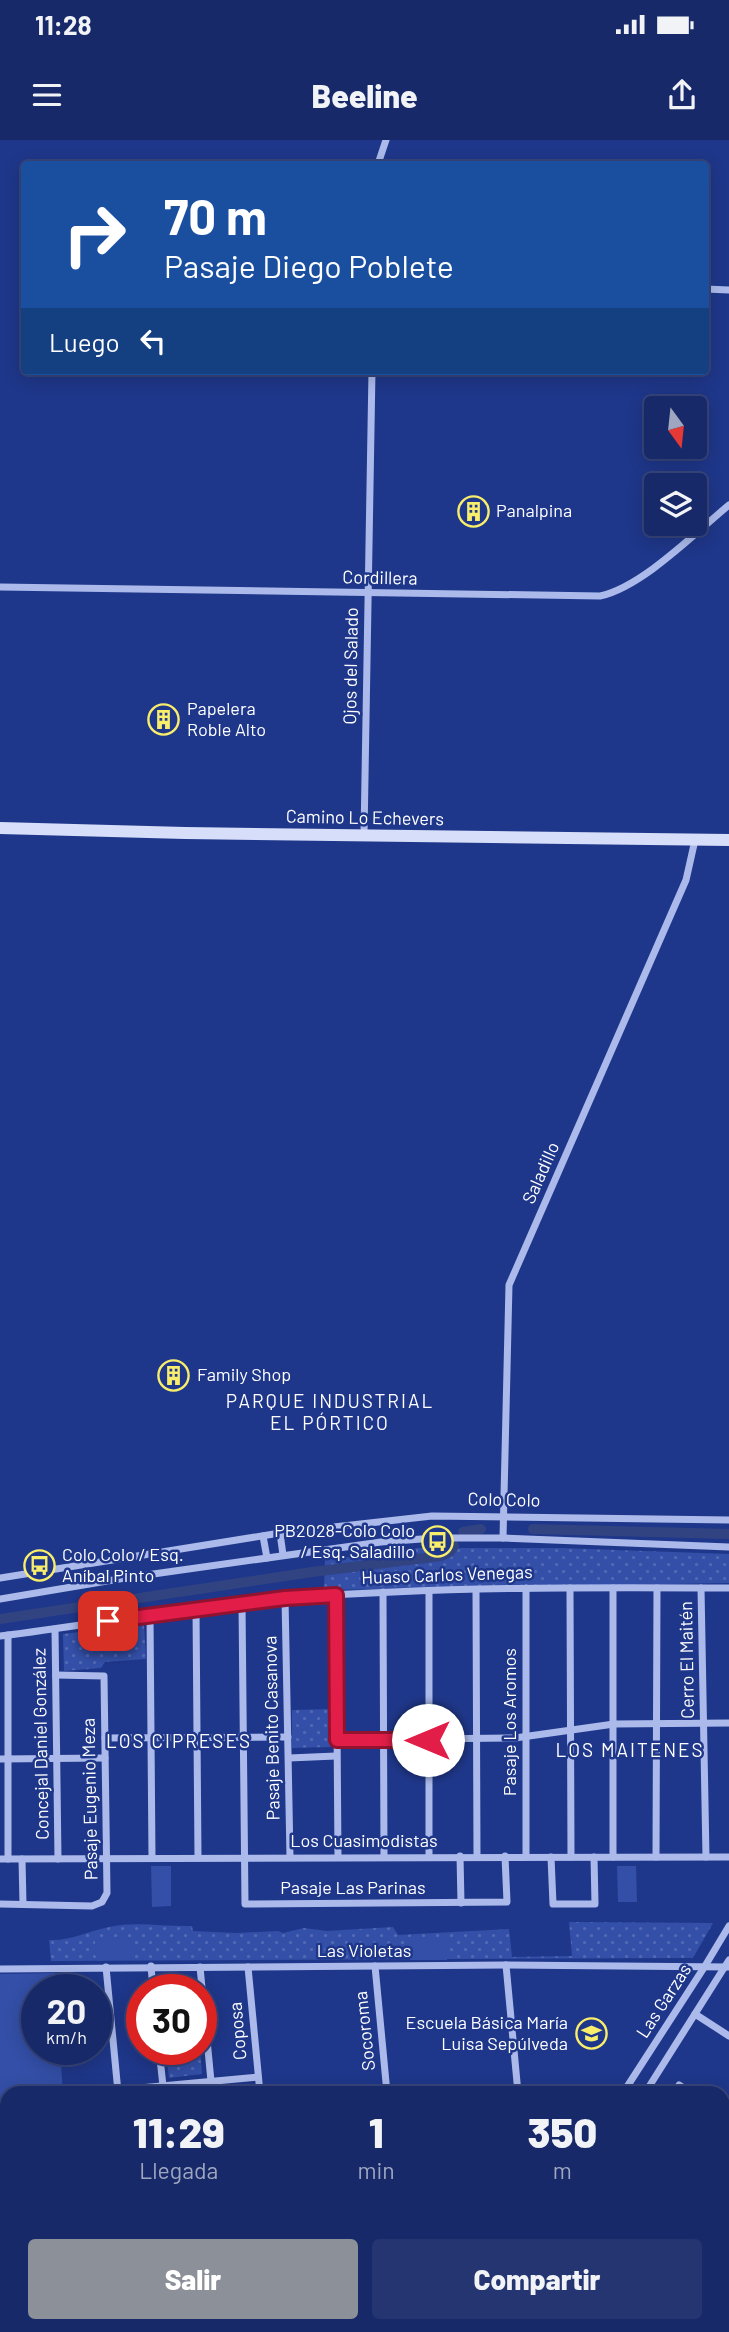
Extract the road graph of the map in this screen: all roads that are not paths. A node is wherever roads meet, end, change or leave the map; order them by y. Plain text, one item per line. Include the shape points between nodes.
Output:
1 (386, 140) edge
2 (378, 161) edge
3 (709, 289) edge
4 (729, 290) edge
5 (372, 375) edge
6 (729, 505) edge
7 (0, 587) edge
8 (368, 594) junction
9 (0, 828) edge
10 (363, 835) junction
11 (695, 840) junction
12 (729, 840) edge
13 (504, 1516) junction
14 (729, 1520) edge
15 (280, 1533) junction
16 (263, 1536) junction
17 (503, 1538) junction
18 (729, 1547) edge
19 (284, 1555) junction
20 (267, 1558) junction
21 (0, 1578) edge
22 (526, 1588) junction
23 (570, 1588) junction
24 (613, 1588) junction
25 (657, 1588) junction
26 (701, 1588) junction
27 (729, 1588) edge
28 (476, 1590) junction
29 (429, 1591) junction
30 (383, 1592) junction
31 (336, 1595) junction
32 (285, 1598) junction
33 (0, 1599) edge
34 (242, 1604) junction
35 (196, 1609) junction
36 (150, 1616) junction
37 (55, 1629) junction
38 (4, 1635) edge
39 (56, 1675) junction
40 (658, 1723) junction
41 (704, 1723) junction
42 (729, 1723) edge
43 (614, 1724) junction
44 (569, 1730) junction
45 (243, 1737) junction
46 (288, 1737) junction
47 (525, 1737) junction
48 (105, 1738) junction
49 (151, 1738) junction
50 (197, 1738) junction
51 (476, 1739) junction
52 (337, 1740) junction
53 (383, 1740) junction
54 (428, 1740) junction
55 (337, 1756) junction
56 (105, 1758) junction
57 (289, 1758) junction
58 (4, 1759) edge
59 (57, 1759) junction
60 (460, 1856) junction
61 (477, 1856) junction
62 (526, 1856) junction
63 (290, 1857) junction
64 (338, 1857) junction
65 (384, 1857) junction
66 (429, 1857) junction
67 (505, 1857) junction
68 (551, 1857) junction
69 (571, 1857) junction
70 (594, 1857) junction
71 (613, 1857) junction
72 (656, 1857) junction
73 (706, 1857) junction
74 (729, 1857) edge
75 (152, 1858) junction
76 (198, 1858) junction
77 (243, 1858) junction
78 (4, 1859) edge
79 (22, 1859) junction
80 (58, 1859) junction
81 (106, 1859) junction
82 (461, 1903) junction
83 (0, 1904) edge
84 (23, 1904) junction
85 (729, 1926) edge
86 (728, 1964) edge
87 (506, 1965) junction
88 (151, 1966) junction
89 (375, 1966) junction
90 (705, 1966) junction
91 (106, 1967) junction
92 (200, 1967) junction
93 (248, 1967) junction
94 (0, 1969) edge
95 (152, 1974) edge
96 (695, 2014) junction
97 (729, 2036) edge
98 (161, 2065) edge
99 (258, 2077) junction
100 (211, 2081) junction
101 (117, 2086) edge
102 (163, 2086) joint
103 (259, 2086) edge
104 (386, 2086) edge
105 (517, 2086) edge
106 (628, 2086) edge
107 (649, 2086) edge

1 - 2 street
3 - 4 street
5 - 8 street, Ojos del Salado
6 - 8 street, Cordillera via 639,579 609,594
7 - 8 street, Cordillera
8 - 10 street, Ojos del Salado
9 - 10 main road, Camino Lo Echevers
10 - 11 main road, Camino Lo Echevers
11 - 12 main road, Camino Lo Echevers
11 - 13 street, Saladillo via 686,880 509,1285
13 - 14 street, Colo Colo
13 - 15 street, Colo Colo via 432,1516
13 - 17 street, Saladillo
15 - 16 street, Colo Colo
15 - 19 street
16 - 20 street
16 - 21 street, Colo Colo
17 - 18 street
17 - 19 street via 381,1542
19 - 20 street
20 - 33 street
22 - 23 street, Huaso Carlos Venegas
22 - 28 street, Huaso Carlos Venegas
22 - 47 street, Pasaje Los Aromos
23 - 24 street, Huaso Carlos Venegas
23 - 44 street
24 - 25 street, Huaso Carlos Venegas
24 - 43 street
25 - 26 street, Huaso Carlos Venegas
25 - 40 street
26 - 27 street, Huaso Carlos Venegas
26 - 41 street, Cerro El Maitén
28 - 29 street, Huaso Carlos Venegas
28 - 51 street
29 - 30 street, Huaso Carlos Venegas
29 - 54 street
30 - 31 street, Huaso Carlos Venegas
30 - 53 street
31 - 32 street, Huaso Carlos Venegas
31 - 52 street
32 - 34 street, Huaso Carlos Venegas
32 - 46 street, Pasaje Benito Casanova
34 - 35 street, Huaso Carlos Venegas
34 - 45 street
35 - 36 street, Huaso Carlos Venegas
35 - 50 street
36 - 37 street, Huaso Carlos Venegas
36 - 49 street
37 - 38 street, Huaso Carlos Venegas
37 - 39 street, Concejal Daniel González
38 - 58 street
39 - 48 street, Pasaje Eugenio Meza via 104,1676
39 - 59 street, Concejal Daniel González
40 - 41 street
40 - 43 street
40 - 72 street
41 - 42 street
41 - 73 street, Cerro El Maitén
43 - 44 street
43 - 71 street
44 - 47 street
44 - 69 street
45 - 46 street
45 - 50 street
45 - 77 street
46 - 57 street, Pasaje Benito Casanova
47 - 51 street
47 - 62 street, Pasaje Los Aromos
48 - 49 street
48 - 56 street, Pasaje Eugenio Meza
49 - 50 street
49 - 75 street
50 - 76 street
51 - 54 street
51 - 61 street
52 - 53 street
52 - 55 street
53 - 54 street
53 - 65 street
54 - 66 street
55 - 57 street
55 - 64 street
56 - 59 street
56 - 81 street, Pasaje Eugenio Meza
57 - 63 street, Pasaje Benito Casanova
58 - 59 street
58 - 78 street
59 - 80 street, Concejal Daniel González
60 - 61 street, Los Cuasimodistas
60 - 66 street, Los Cuasimodistas
60 - 82 street
61 - 67 street, Los Cuasimodistas
62 - 67 street, Los Cuasimodistas
62 - 68 street, Los Cuasimodistas
63 - 64 street, Los Cuasimodistas
63 - 77 street, Los Cuasimodistas
64 - 65 street, Los Cuasimodistas
65 - 66 street, Los Cuasimodistas
67 - 82 street, Pasaje Las Parinas via 507,1902
68 - 69 street, Los Cuasimodistas
68 - 70 street via 553,1904 595,1904
69 - 70 street, Los Cuasimodistas
70 - 71 street, Los Cuasimodistas
71 - 72 street, Los Cuasimodistas
72 - 73 street, Los Cuasimodistas
73 - 74 street, Los Cuasimodistas
75 - 76 street, Los Cuasimodistas
75 - 81 street, Los Cuasimodistas
76 - 77 street, Los Cuasimodistas
77 - 82 street, Pasaje Las Parinas via 245,1904
78 - 79 street, Los Cuasimodistas
79 - 80 street, Los Cuasimodistas
79 - 84 street
80 - 81 street, Los Cuasimodistas
81 - 84 street, Pasaje Eugenio Meza via 107,1893 102,1902 92,1906
83 - 84 street, Pasaje Eugenio Meza
85 - 90 street, Las Garzas
86 - 90 street, Las Violetas
86 - 96 street, Las Garzas
87 - 89 street, Las Violetas
87 - 90 street, Las Violetas
87 - 105 street
88 - 91 street, Las Violetas
88 - 92 street, Las Violetas
88 - 95 street
89 - 93 street, Las Violetas
89 - 104 street, Socoroma
90 - 106 street, Las Garzas
91 - 94 street, Las Violetas
91 - 101 street
92 - 93 street, Las Violetas
92 - 100 street
93 - 99 street, Coposa
96 - 97 street
96 - 107 street, Las Garzas
98 - 102 street
99 - 100 street
99 - 103 street, Coposa
100 - 102 street

